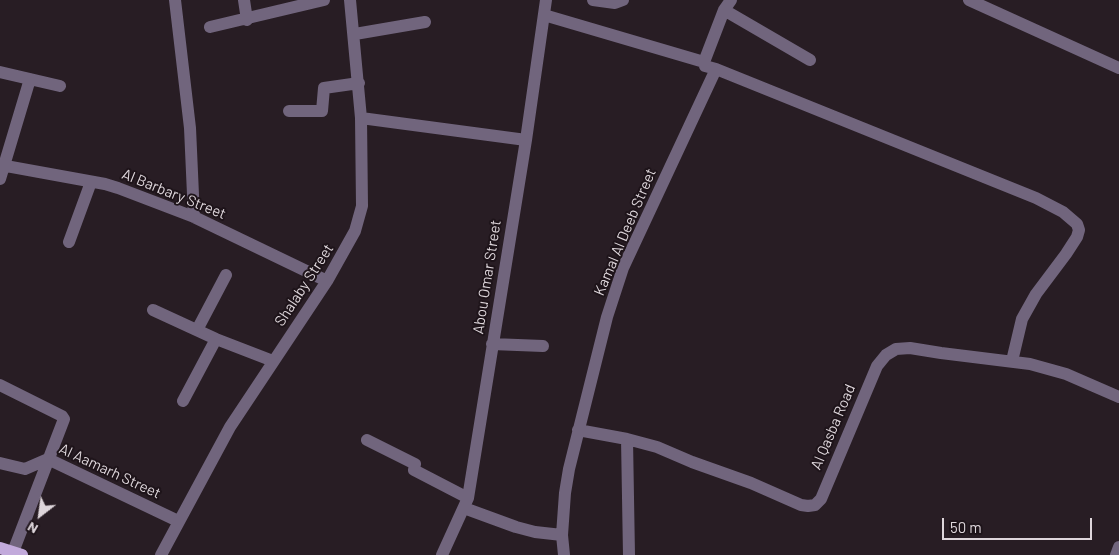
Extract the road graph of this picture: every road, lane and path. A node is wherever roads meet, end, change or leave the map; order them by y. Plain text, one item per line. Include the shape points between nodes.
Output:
1 (175, 0) edge
2 (244, 0) edge
3 (324, 0) edge
4 (350, 0) edge
5 (546, 0) edge
6 (593, 0) edge
7 (623, 0) edge
8 (969, 0) edge
9 (727, 5) edge
10 (544, 15) junction
11 (247, 20) junction
12 (425, 22) dead end
13 (210, 27) dead end
14 (355, 34) junction
15 (810, 60) dead end
16 (704, 62) junction
17 (1119, 68) edge
18 (716, 69) junction
19 (0, 72) edge
20 (30, 78) junction
21 (359, 82) junction
22 (60, 86) dead end
23 (289, 111) dead end
24 (361, 118) junction
25 (526, 140) junction
26 (2, 166) edge
27 (0, 180) edge
28 (91, 182) junction
29 (194, 217) junction
30 (68, 242) dead end
31 (226, 275) dead end
32 (327, 282) junction
33 (153, 310) dead end
34 (197, 330) junction
35 (216, 339) junction
36 (492, 344) junction
37 (543, 346) dead end
38 (273, 361) junction
39 (1012, 361) junction
40 (0, 384) edge
41 (1119, 397) edge
42 (183, 401) dead end
43 (578, 430) junction
44 (627, 439) junction
45 (367, 440) dead end
46 (48, 459) junction
47 (0, 463) edge
48 (466, 503) junction
49 (178, 521) junction
50 (562, 535) junction
51 (1119, 547) edge
52 (0, 548) edge
53 (18, 553) edge
54 (161, 555) edge
55 (442, 555) edge
56 (564, 555) edge
57 (629, 555) edge
58 (1116, 555) edge

1 - 29 street via 190,128
2 - 11 street
3 - 11 street
4 - 14 street, Shalaby Street
5 - 10 street, Abou Omar Street
6 - 7 street via 615,3
8 - 17 street
9 - 15 street
9 - 16 street
10 - 16 street
10 - 25 street, Abou Omar Street
11 - 13 street
12 - 14 street
14 - 21 street, Shalaby Street
16 - 18 street via 705,66
18 - 39 street via 1036,198 1063,212 1077,224 1077,237 1022,319
18 - 43 street, Kamal Al Deeb Street via 621,275
19 - 20 street
20 - 22 street
20 - 26 street
21 - 23 street via 324,88 322,111
21 - 24 street, Shalaby Street
24 - 25 street
24 - 32 street, Shalaby Street via 362,206 355,231
25 - 36 street, Abou Omar Street
26 - 27 street
26 - 28 street, Al Barbary Street
28 - 29 street, Al Barbary Street via 118,188
28 - 30 street
29 - 32 street, Al Barbary Street
31 - 34 street
32 - 38 street, Shalaby Street
33 - 34 street
34 - 35 street
35 - 38 street
35 - 42 street
36 - 37 street
36 - 48 street, Abou Omar Street
38 - 49 street, Shalaby Street via 230,427
39 - 41 street, Al Qasba Road via 1048,368
39 - 44 street, Al Qasba Road via 910,348 896,349 886,355 877,366 815,505 801,505 752,483
40 - 46 street via 63,418
43 - 44 street, Al Qasba Road
43 - 50 street, Kamal Al Deeb Street via 565,493
44 - 57 street
45 - 48 street via 416,464 414,470
46 - 47 street, Al Aamarh Street via 25,469
46 - 49 street, Al Aamarh Street
46 - 53 street
48 - 50 street via 516,527
48 - 55 street, Abou Omar Street
49 - 54 street, Shalaby Street
50 - 56 street, Kamal Al Deeb Street
51 - 58 street
52 - 53 main road

